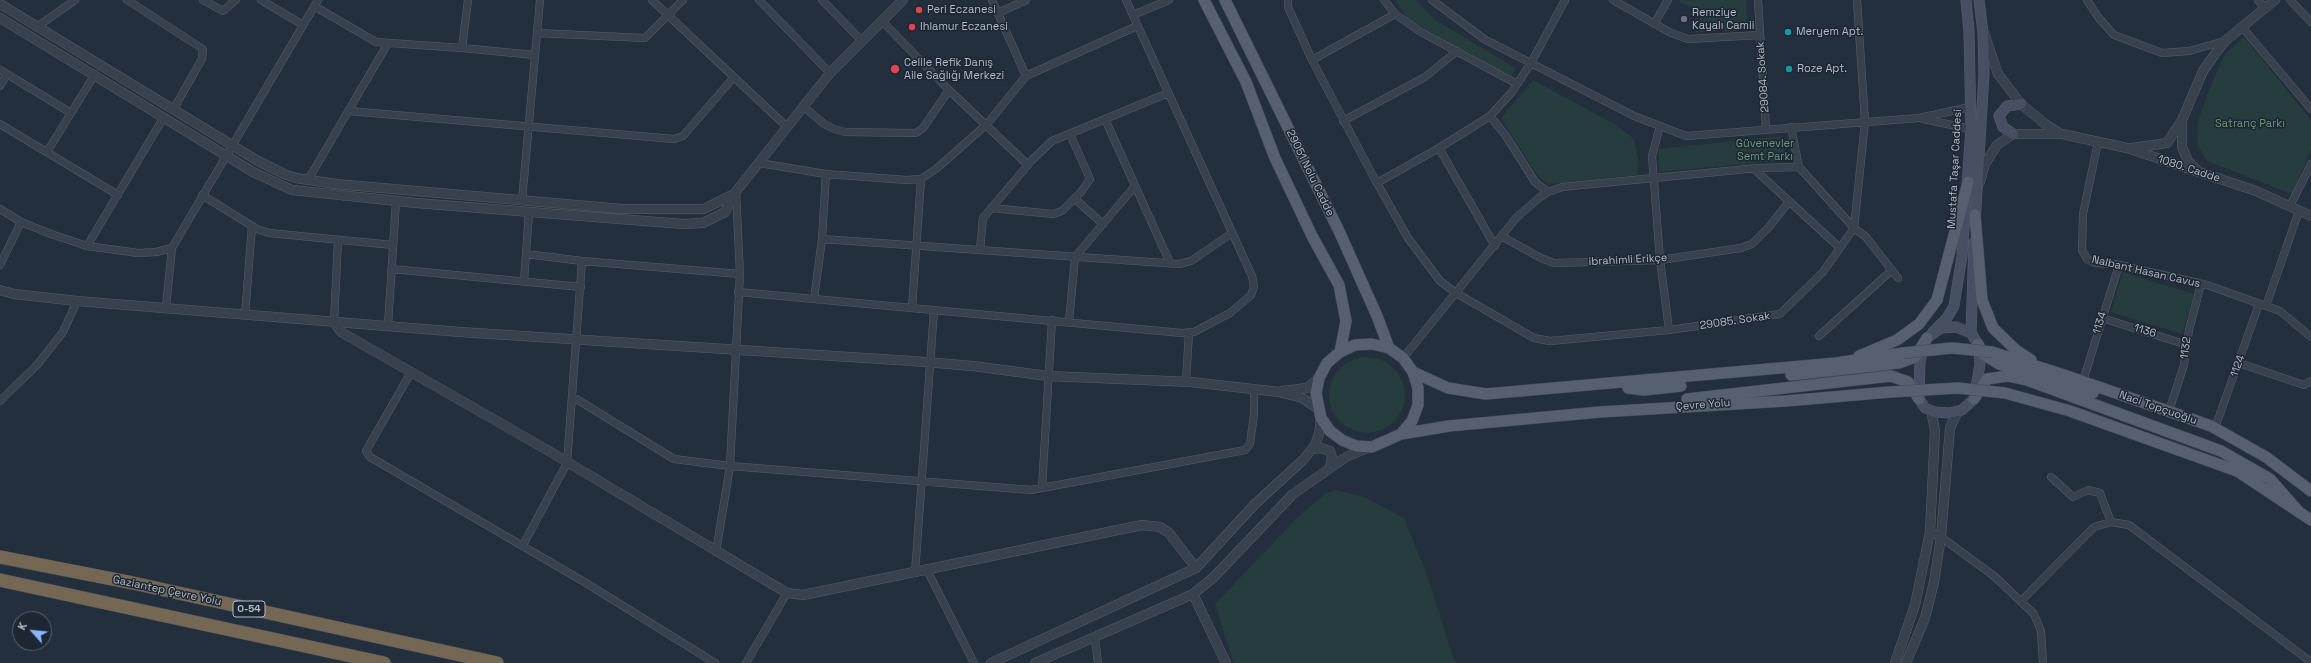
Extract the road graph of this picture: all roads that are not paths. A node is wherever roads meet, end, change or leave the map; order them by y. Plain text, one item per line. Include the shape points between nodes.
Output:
1 (75, 0) edge
2 (127, 0) edge
3 (203, 0) edge
4 (236, 0) edge
5 (261, 0) edge
6 (468, 0) edge
7 (540, 0) edge
8 (652, 0) edge
9 (683, 0) edge
10 (759, 0) edge
11 (822, 0) edge
12 (902, 0) edge
13 (992, 0) edge
14 (1026, 0) edge
15 (1126, 0) edge
16 (1169, 0) edge
17 (1204, 0) edge
18 (1225, 0) edge
19 (1288, 0) edge
20 (1384, 0) edge
21 (1432, 0) edge
22 (1565, 0) edge
23 (1613, 0) edge
24 (1668, 0) edge
25 (1758, 0) edge
26 (1857, 0) edge
27 (1966, 0) edge
28 (1979, 0) edge
29 (2087, 0) edge
30 (2258, 0) edge
31 (2275, 0) edge
32 (2290, 0) edge
33 (316, 3) edge
34 (0, 4) edge
35 (2265, 8) junction
36 (998, 13) junction
37 (1395, 14) junction
38 (1133, 15) junction
39 (669, 16) junction
40 (0, 18) edge
41 (882, 21) junction
42 (2311, 22) edge
43 (1654, 24) junction
44 (303, 25) junction
45 (1137, 26) junction
46 (2242, 27) junction
47 (37, 28) junction
48 (1983, 30) junction
49 (537, 33) junction
50 (1760, 35) junction
51 (862, 41) junction
52 (2225, 41) junction
53 (388, 43) junction
54 (462, 48) junction
55 (1457, 51) junction
56 (535, 55) junction
57 (1312, 60) junction
58 (1531, 63) junction
59 (0, 70) edge
60 (830, 73) junction
61 (7, 74) junction
62 (95, 74) junction
63 (1026, 76) junction
64 (734, 77) junction
65 (1517, 84) junction
66 (0, 86) edge
67 (949, 90) junction
68 (1168, 93) junction
69 (2021, 104) junction
70 (804, 106) junction
71 (1970, 107) junction
72 (2311, 108) edge
73 (173, 110) junction
74 (348, 111) junction
75 (71, 113) junction
76 (1490, 116) junction
77 (164, 117) junction
78 (1919, 118) junction
79 (1105, 119) junction
80 (2182, 120) junction
81 (1343, 121) junction
82 (1865, 122) junction
83 (0, 124) edge
84 (986, 124) junction
85 (530, 126) junction
86 (1660, 126) junction
87 (787, 127) junction
88 (1791, 128) junction
89 (1766, 129) junction
90 (1971, 129) junction
91 (1070, 134) junction
92 (2013, 134) junction
93 (2062, 134) junction
94 (2098, 142) junction
95 (232, 146) junction
96 (1439, 148) junction
97 (2127, 148) junction
98 (47, 152) junction
99 (227, 156) junction
100 (759, 163) junction
101 (2311, 164) edge
102 (1028, 165) junction
103 (1799, 167) junction
104 (1753, 168) junction
105 (2200, 172) junction
106 (826, 174) junction
107 (1654, 178) junction
108 (921, 179) junction
109 (308, 180) junction
110 (1968, 182) junction
111 (1376, 183) junction
112 (1135, 186) junction
113 (1977, 191) junction
114 (1548, 192) junction
115 (735, 193) junction
116 (118, 195) junction
117 (202, 196) junction
118 (1075, 198) junction
119 (396, 201) junction
120 (522, 201) junction
121 (1788, 202) junction
122 (2290, 206) junction
123 (991, 208) junction
124 (0, 209) edge
125 (529, 212) junction
126 (2299, 212) junction
127 (1975, 215) junction
128 (2311, 216) edge
129 (22, 222) junction
130 (1103, 224) junction
131 (252, 226) junction
132 (1854, 228) junction
133 (1232, 233) junction
134 (1503, 237) junction
135 (822, 239) junction
136 (338, 240) junction
137 (87, 246) junction
138 (393, 246) junction
139 (918, 246) junction
140 (1495, 246) junction
141 (172, 248) junction
142 (1840, 248) junction
143 (980, 250) junction
144 (526, 254) junction
145 (1075, 257) junction
146 (1660, 260) junction
147 (582, 261) junction
148 (1170, 263) junction
149 (0, 265) edge
150 (2119, 265) junction
151 (392, 269) junction
152 (1892, 270) junction
153 (740, 274) junction
154 (1898, 278) dead end
155 (524, 281) junction
156 (2201, 284) junction
157 (581, 286) junction
158 (0, 290) edge
159 (738, 292) junction
160 (1456, 293) junction
161 (814, 299) junction
162 (77, 301) junction
163 (2263, 305) junction
164 (166, 307) junction
165 (912, 308) junction
166 (934, 310) junction
167 (245, 314) junction
168 (2102, 318) junction
169 (1052, 320) junction
170 (334, 322) junction
171 (1069, 322) junction
172 (388, 325) junction
173 (1670, 330) junction
174 (1188, 332) junction
175 (1971, 333) junction
176 (1930, 335) junction
177 (1819, 336) dead end
178 (2311, 337) edge
179 (577, 339) junction
180 (1978, 344) junction
181 (2187, 345) junction
182 (1389, 348) junction
183 (735, 349) junction
184 (1340, 352) junction
185 (1403, 358) junction
186 (932, 362) junction
187 (1845, 362) junction
188 (2239, 362) junction
189 (2045, 368) junction
190 (1413, 372) junction
191 (410, 374) junction
192 (1048, 376) junction
193 (1319, 378) junction
194 (2083, 381) junction
195 (2311, 381) edge
196 (1186, 382) junction
197 (1604, 385) junction
198 (1254, 389) junction
199 (1279, 392) junction
200 (573, 397) junction
201 (1974, 399) junction
202 (1919, 400) junction
203 (0, 401) edge
204 (1931, 410) junction
205 (1958, 411) junction
206 (2169, 411) junction
207 (1319, 413) junction
208 (1555, 417) junction
209 (2215, 428) junction
210 (1401, 434) junction
211 (2236, 440) junction
212 (1372, 447) junction
213 (1312, 450) junction
214 (567, 463) junction
215 (730, 466) junction
216 (1330, 467) junction
217 (2051, 477) dead end
218 (922, 480) junction
219 (1042, 488) junction
220 (2311, 491) edge
221 (2299, 512) junction
222 (2311, 520) edge
223 (2111, 522) junction
224 (1930, 532) junction
225 (1941, 537) junction
226 (523, 545) junction
227 (716, 552) junction
228 (0, 557) edge
229 (1196, 568) junction
230 (927, 570) junction
231 (915, 573) junction
232 (0, 580) edge
233 (787, 593) junction
234 (1193, 594) junction
235 (2021, 601) junction
236 (1094, 638) junction
237 (2311, 662) edge
238 (384, 663) edge
239 (497, 663) edge
240 (715, 663) edge
241 (746, 663) edge
242 (974, 663) edge
243 (991, 663) edge
244 (1035, 663) edge
245 (1098, 663) edge
246 (1226, 663) edge
247 (1895, 663) edge
248 (1906, 663) edge
249 (2043, 663) edge

1 - 47 street
2 - 73 street via 202,49 202,59
3 - 4 street via 223,11
5 - 44 street
6 - 54 street
7 - 49 street
8 - 39 street
9 - 39 street
10 - 60 street
11 - 51 street
12 - 41 street
13 - 36 street
14 - 36 street
15 - 38 street
16 - 38 street
17 - 184 main road, 29051 Nolu Cadde via 1246,82 1275,158 1312,236 1339,285 1346,321
18 - 182 main road, 29051 Nolu Cadde via 1342,238 1378,316
19 - 57 street, 29085. Sokak via 1288,8
20 - 37 street
21 - 58 street via 1484,39
22 - 58 street
23 - 43 street
24 - 43 street
25 - 50 street, 29084. Sokak
26 - 82 street, 29085. Sokak
27 - 71 main road, Mustafa Taşar Caddesi
28 - 48 main road, Mustafa Taşar Caddesi
29 - 52 street via 2114,35 2162,53 2189,51
30 - 35 street
31 - 35 street
32 - 42 street
33 - 44 street
33 - 53 street via 368,40
34 - 47 street
35 - 46 street
36 - 63 street
37 - 55 street
37 - 57 street
38 - 45 street
39 - 49 street via 645,38
39 - 64 street
40 - 62 street
41 - 51 street
41 - 67 street
43 - 50 street via 1688,39
44 - 95 street
45 - 63 street
45 - 68 street
46 - 52 street
46 - 72 street
47 - 73 street
48 - 69 street via 1998,74
48 - 113 main road, Mustafa Taşar Caddesi via 1982,121
49 - 56 street
50 - 89 street, 29084. Sokak
51 - 60 street
52 - 80 street via 2203,71
53 - 54 street
53 - 74 street
54 - 56 street
55 - 65 street
55 - 81 street via 1425,78
56 - 85 street
57 - 81 street, 29085. Sokak
58 - 65 street
58 - 86 street via 1634,116
59 - 61 street
60 - 70 street
61 - 66 street
61 - 75 street
62 - 75 street
62 - 77 street
63 - 84 street
64 - 85 street via 683,136 674,139
64 - 87 street
65 - 76 street
67 - 70 street via 923,128 916,133 834,130
67 - 84 street
68 - 79 street
68 - 133 street
69 - 92 main road via 2008,106 1999,116 2003,127
69 - 93 street
70 - 87 street
71 - 78 street
71 - 90 main road, Mustafa Taşar Caddesi
73 - 95 street
74 - 85 street
74 - 109 street
75 - 98 street
76 - 96 street
76 - 114 street via 1535,182
77 - 99 street
77 - 116 street
78 - 82 street
78 - 90 street
79 - 91 street
79 - 112 street
80 - 97 street via 2167,143
80 - 105 street via 2182,147 2188,161
81 - 111 street, 29085. Sokak
82 - 88 street
82 - 132 street, 29085. Sokak
83 - 98 street
84 - 102 street
84 - 108 street via 936,169
85 - 120 street
86 - 89 street via 1686,136
86 - 107 street via 1652,156
87 - 100 street
88 - 89 street
88 - 103 street
90 - 110 main road, Mustafa Taşar Caddesi
91 - 102 street via 1052,141
91 - 118 street via 1090,179
92 - 93 street
92 - 113 street via 1997,145 1985,164
93 - 94 street, 1080. Cadde
94 - 97 street, 1080. Cadde
94 - 150 street, Nalbant Hasan Cavus via 2083,214 2082,250 2086,258 2095,263
95 - 99 street
95 - 109 street via 284,174
96 - 111 street
96 - 140 street
97 - 105 street, 1080. Cadde
98 - 116 street
99 - 117 street
99 - 119 street via 253,172 292,190
100 - 106 street
100 - 115 street
101 - 122 street
102 - 123 street
103 - 104 street
103 - 132 street
104 - 107 street
104 - 121 street
105 - 122 street, 1080. Cadde via 2256,191
106 - 108 street
106 - 135 street
107 - 114 street via 1562,188
107 - 146 street
108 - 139 street
109 - 120 street
110 - 176 main road, Mustafa Taşar Caddesi via 1962,256 1954,306 1947,318
110 - 187 main road via 1937,300 1919,324 1897,340
111 - 160 street, 29085. Sokak via 1408,238 1440,281
112 - 130 street
112 - 148 street
113 - 127 main road, Mustafa Taşar Caddesi
114 - 134 street via 1524,210
115 - 120 street via 714,206 695,210 622,209
115 - 125 street via 725,212 703,223 683,224
115 - 153 street
116 - 137 street
117 - 131 street
117 - 141 street
118 - 123 street via 1062,211 1053,214
118 - 130 street
119 - 125 street
119 - 138 street
121 - 142 street
121 - 146 street, ibrahimli Erikçe via 1752,244 1741,248
122 - 126 street, 1080. Cadde
123 - 143 street via 983,218
124 - 129 street
125 - 144 street
126 - 128 street, 1080. Cadde
126 - 163 street, 1124
127 - 175 main road, Mustafa Taşar Caddesi
127 - 189 main road via 1982,300 1993,328 2016,350
129 - 137 street
129 - 149 street
130 - 145 street
131 - 136 street via 277,235
131 - 167 street
132 - 142 street, 29085. Sokak
132 - 152 street via 1866,237
133 - 148 street via 1191,262
133 - 174 street via 1252,276 1254,287 1251,295 1230,313 1194,332
134 - 140 street
134 - 146 street, ibrahimli Erikçe via 1554,263
135 - 139 street
135 - 161 street
136 - 138 street
136 - 170 street
137 - 141 street via 138,253
138 - 151 street
139 - 143 street
139 - 165 street
140 - 160 street
141 - 164 street
142 - 173 street, 29085. Sokak via 1823,272 1780,314
143 - 145 street
144 - 147 street
144 - 155 street
145 - 148 street
145 - 171 street
146 - 173 street
147 - 153 street
147 - 157 street
150 - 156 street, Nalbant Hasan Cavus
150 - 168 street, 1134
151 - 155 street
151 - 172 street
152 - 154 street
152 - 177 street
153 - 159 street
155 - 157 street
156 - 163 street, Nalbant Hasan Cavus
156 - 181 street, 1132 via 2188,330
157 - 179 street
158 - 162 street
159 - 161 street
159 - 183 street
160 - 173 street, 29085. Sokak via 1534,338 1550,341
160 - 185 street
161 - 165 street
162 - 164 street
162 - 203 street via 63,332 42,360
163 - 178 street, Nalbant Hasan Cavus via 2280,311
163 - 188 street, 1124
164 - 167 street
165 - 166 street
166 - 169 street
166 - 186 street
167 - 170 street
168 - 181 street, 1136
168 - 194 street, 1134
169 - 171 street
169 - 192 street
170 - 172 street
170 - 191 street via 341,332
171 - 174 street
172 - 179 street
174 - 196 street
175 - 176 main road via 1956,327 1941,328
175 - 180 main road
176 - 197 main road via 1915,357 1899,363 1868,368 1644,390
176 - 202 main road via 1920,361
179 - 183 street
179 - 200 street
180 - 201 main road via 1980,364
180 - 211 main road via 1983,354 1999,364
181 - 206 street, 1132 via 2184,365
182 - 184 main road via 1372,344
182 - 185 main road
183 - 186 street
183 - 215 street
184 - 193 main road via 1327,363
185 - 190 main road
186 - 192 street
186 - 218 street
187 - 189 main road, Naci Topçuoğlu, bridge via 1952,348 1992,352
187 - 197 main road
188 - 195 street via 2304,385
188 - 209 street, 1124
189 - 194 main road, Naci Topçuoğlu
190 - 197 main road via 1448,388 1486,394
190 - 210 main road via 1418,388 1418,405 1412,421
191 - 214 street
191 - 226 street via 366,451 370,457
192 - 196 street
192 - 219 street
193 - 199 street via 1307,388
193 - 207 main road via 1316,393
194 - 206 main road, Naci Topçuoğlu
196 - 198 street
198 - 199 street
198 - 219 street via 1250,444 1245,450
199 - 207 street via 1302,398
200 - 214 street
200 - 215 street via 668,457
201 - 205 main road
201 - 221 main road via 1987,379 2008,376 2027,380 2214,448 2270,479
202 - 204 main road via 1925,408
202 - 208 main road via 1908,382 1891,376 1617,406
204 - 205 main road via 1949,413
204 - 224 street via 1935,431
205 - 225 street via 1950,428
206 - 209 main road, Naci Topçuoğlu
207 - 212 main road via 1330,431 1342,440 1356,446
207 - 213 street via 1319,434
208 - 210 main road, Çevre Yolu via 1449,426
208 - 221 main road, Çevre Yolu, bridge via 1958,388 2005,393 2070,411 2237,471
209 - 211 main road, Naci Topçuoğlu
210 - 212 main road
211 - 220 main road, Naci Topçuoğlu via 2266,457
212 - 216 street via 1346,457
213 - 216 street via 1321,448 1330,451
213 - 229 street via 1256,504
214 - 226 street
214 - 227 street
215 - 218 street
215 - 227 street
216 - 234 street via 1293,494 1213,578
217 - 223 street via 2073,497 2088,490 2100,493
218 - 219 street via 1031,490
218 - 231 street
221 - 222 main road
223 - 235 street via 2094,527
223 - 237 street via 2129,525
224 - 225 street
224 - 247 street via 1915,605
225 - 235 street via 1994,576
225 - 248 street via 1934,582 1924,618
226 - 240 street
227 - 233 street
228 - 239 highway, Gaziantep Çevre Yolu / O-54 via 133,583
229 - 230 street via 1169,533 1160,527 1142,525
229 - 243 street
230 - 231 street
230 - 242 street
231 - 233 street via 803,595
232 - 238 highway, O-54
233 - 241 street
234 - 236 street
234 - 246 street
235 - 249 street via 2034,614 2041,631
236 - 244 street
236 - 245 street

